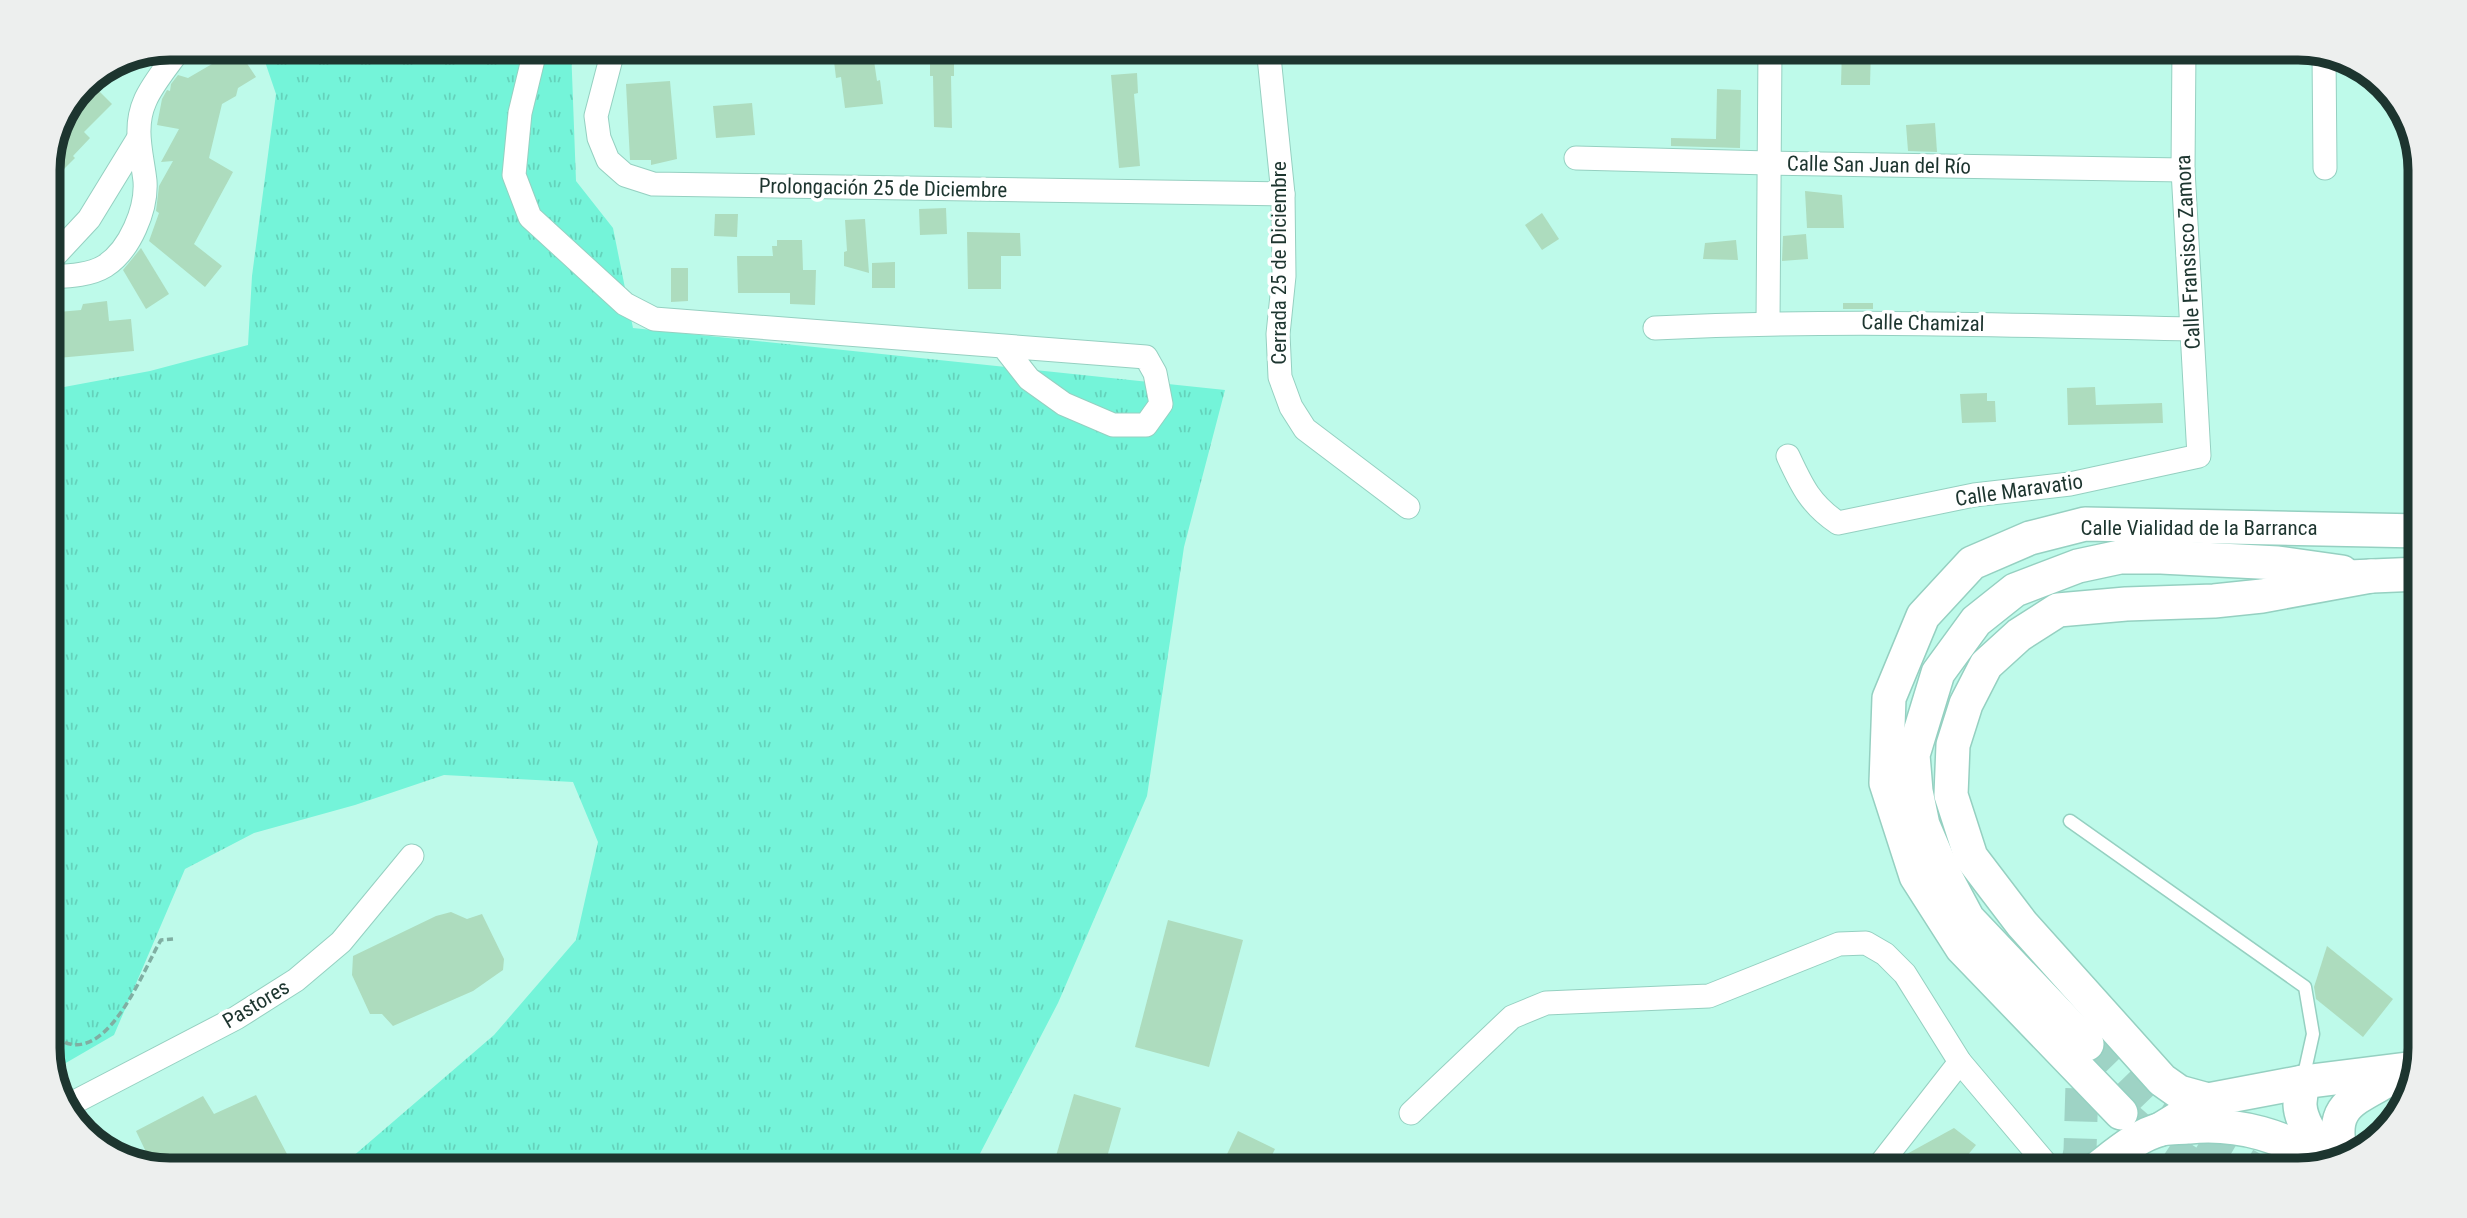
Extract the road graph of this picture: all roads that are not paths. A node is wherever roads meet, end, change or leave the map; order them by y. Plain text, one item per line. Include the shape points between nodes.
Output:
1 (172, 60) edge
2 (534, 60) edge
3 (611, 60) edge
4 (1269, 60) edge
5 (1770, 60) edge
6 (2184, 60) edge
7 (2324, 63) edge
8 (138, 139) junction
9 (1576, 158) dead end
10 (1769, 163) junction
11 (2325, 167) dead end
12 (2183, 170) junction
13 (1283, 194) junction
14 (60, 250) edge
15 (60, 276) edge
16 (1768, 323) junction
17 (1655, 328) dead end
18 (2191, 329) junction
19 (1003, 346) junction
20 (1788, 456) dead end
21 (2199, 456) joint
22 (1408, 507) dead end
23 (2407, 531) edge
24 (2407, 575) edge
25 (2371, 576) junction
26 (2070, 821) dead end
27 (412, 856) dead end
28 (2065, 1004) dead end
29 (2075, 1049) junction
30 (1960, 1062) junction
31 (2406, 1069) edge
32 (2405, 1071) edge
33 (2303, 1082) junction
34 (2087, 1092) dead end
35 (2208, 1100) junction
36 (74, 1102) edge
37 (1411, 1113) dead end
38 (2120, 1113) tunnel mouth
39 (2161, 1129) junction
40 (2340, 1150) edge
41 (2324, 1155) edge
42 (2319, 1157) edge
43 (1885, 1158) edge
44 (2041, 1158) edge
45 (2112, 1158) edge

1 - 8 street via 145,101
2 - 19 street via 520,113 514,175 530,217 625,304 654,319
3 - 13 street, Prolongación 25 de Diciembre via 596,116 599,138 608,160 625,175 653,184
4 - 13 street, Cerrada 25 de Diciembre
5 - 10 street
6 - 12 street, Calle Fransisco Zamora
7 - 11 street
8 - 14 street via 89,219
8 - 15 street via 145,183 142,214 124,246 105,266
9 - 10 street, Calle San Juan del Río
10 - 12 street, Calle San Juan del Río
10 - 16 street
12 - 18 street, Calle Fransisco Zamora
13 - 22 street, Cerrada 25 de Diciembre via 1284,276 1278,334 1280,377 1291,407 1305,429
16 - 17 street, Calle Chamizal
16 - 18 street, Calle Chamizal
18 - 21 street, Calle Fransisco Zamora
19 - 19 street via 1030,379 1064,404 1113,425 1146,425 1161,404 1155,373 1146,357
20 - 21 street, Calle Maravatio via 1803,490 1821,512 1839,523 1973,495 2070,484
23 - 29 main road, Calle Vialidad de la Barranca via 2085,524 2030,538 1972,563 1923,616 1889,698 1886,783 1916,876 1962,948
24 - 25 main road
25 - 28 main road via 2181,582 2060,594 2017,612 1983,642 1960,672 1943,714 1933,766 1936,811 1977,900
25 - 29 main road via 2278,563 2161,557 2120,557 2077,566 2015,590 1976,621 1938,673 1913,755 1923,825 1968,919
25 - 35 main road via 2250,597 2058,610 2018,635 1986,665 1966,704 1953,745 1951,795 1971,857 2022,924 2162,1080 2179,1092
26 - 33 lane via 2305,987 2313,1034
27 - 36 street, Pastores via 341,942 296,980 236,1018
29 - 34 main road
29 - 38 main road
30 - 37 street via 1905,974 1885,954 1866,943 1839,944 1709,996 1546,1003 1512,1017
30 - 43 street
30 - 44 street
31 - 33 main road
32 - 40 main road via 2358,1095 2344,1109 2337,1139
33 - 35 main road
33 - 41 main road via 2302,1115
35 - 39 main road
39 - 42 main road via 2214,1125 2249,1129
39 - 45 main road

